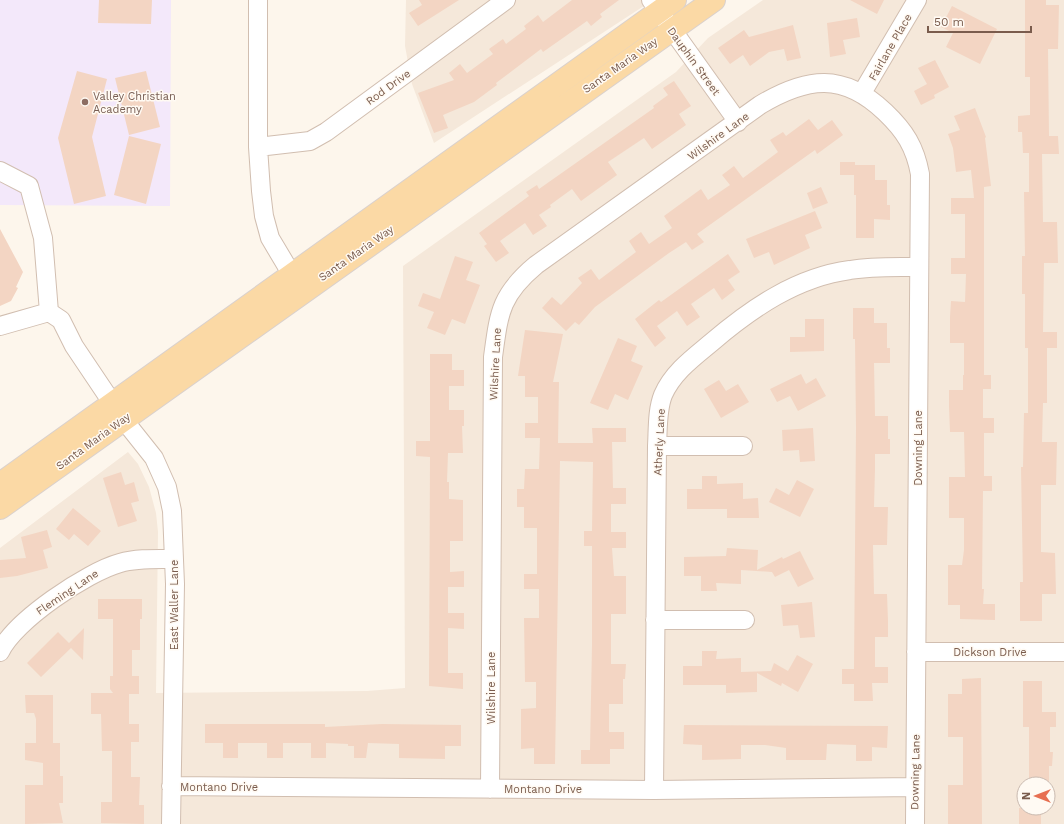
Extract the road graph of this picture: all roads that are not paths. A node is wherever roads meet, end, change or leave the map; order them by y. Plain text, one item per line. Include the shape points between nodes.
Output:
1 (258, 0) edge
2 (506, 0) edge
3 (714, 0) edge
4 (917, 0) edge
5 (661, 4) edge
6 (672, 30) junction
7 (862, 93) junction
8 (738, 122) junction
9 (258, 147) junction
10 (0, 171) edge
11 (919, 267) junction
12 (292, 275) junction
13 (49, 312) junction
14 (0, 326) edge
15 (118, 411) junction
16 (657, 446) junction
17 (743, 446) dead end
18 (0, 484) edge
19 (0, 508) edge
20 (174, 559) junction
21 (655, 620) junction
22 (745, 620) dead end
23 (0, 652) edge
24 (916, 652) junction
25 (1064, 652) edge
26 (171, 786) junction
27 (915, 787) junction
28 (490, 788) junction
29 (654, 790) junction
30 (171, 824) edge
31 (915, 824) edge

1 - 9 street
2 - 9 street, Rod Drive via 326,132 310,141
3 - 6 main road, Santa Maria Way
4 - 7 street, Fairlane Place
5 - 6 street, Dauphin Street
5 - 12 main road, Santa Maria Way
6 - 8 street, Dauphin Street
6 - 15 main road, Santa Maria Way
7 - 8 street, Wilshire Lane via 840,84 819,83 800,86 775,96
7 - 11 street, Downing Lane via 894,121 916,154 920,174
8 - 28 street, Wilshire Lane via 520,279 506,297 498,318 493,357
9 - 12 street via 264,216 270,238
10 - 13 street via 29,186 43,238
11 - 16 street, Atherly Lane via 849,270 818,277 786,290 738,320 687,362 673,378 659,408
11 - 24 street, Downing Lane
12 - 15 main road, Santa Maria Way
13 - 14 street
13 - 15 street, East Waller Lane via 60,320 74,346
15 - 18 main road, Santa Maria Way
15 - 19 main road, Santa Maria Way
15 - 20 street, East Waller Lane via 154,458 167,488 172,511
16 - 17 street
16 - 21 street, Atherly Lane
20 - 23 street, Fleming Lane via 140,560 101,569 18,627 4,643
20 - 26 street, East Waller Lane
21 - 22 street
21 - 29 street, Atherly Lane
24 - 25 street, Dickson Drive
24 - 27 street, Downing Lane
26 - 28 street, Montano Drive
26 - 30 street, East Waller Lane
27 - 29 street, Montano Drive
27 - 31 street, Downing Lane
28 - 29 street, Montano Drive

